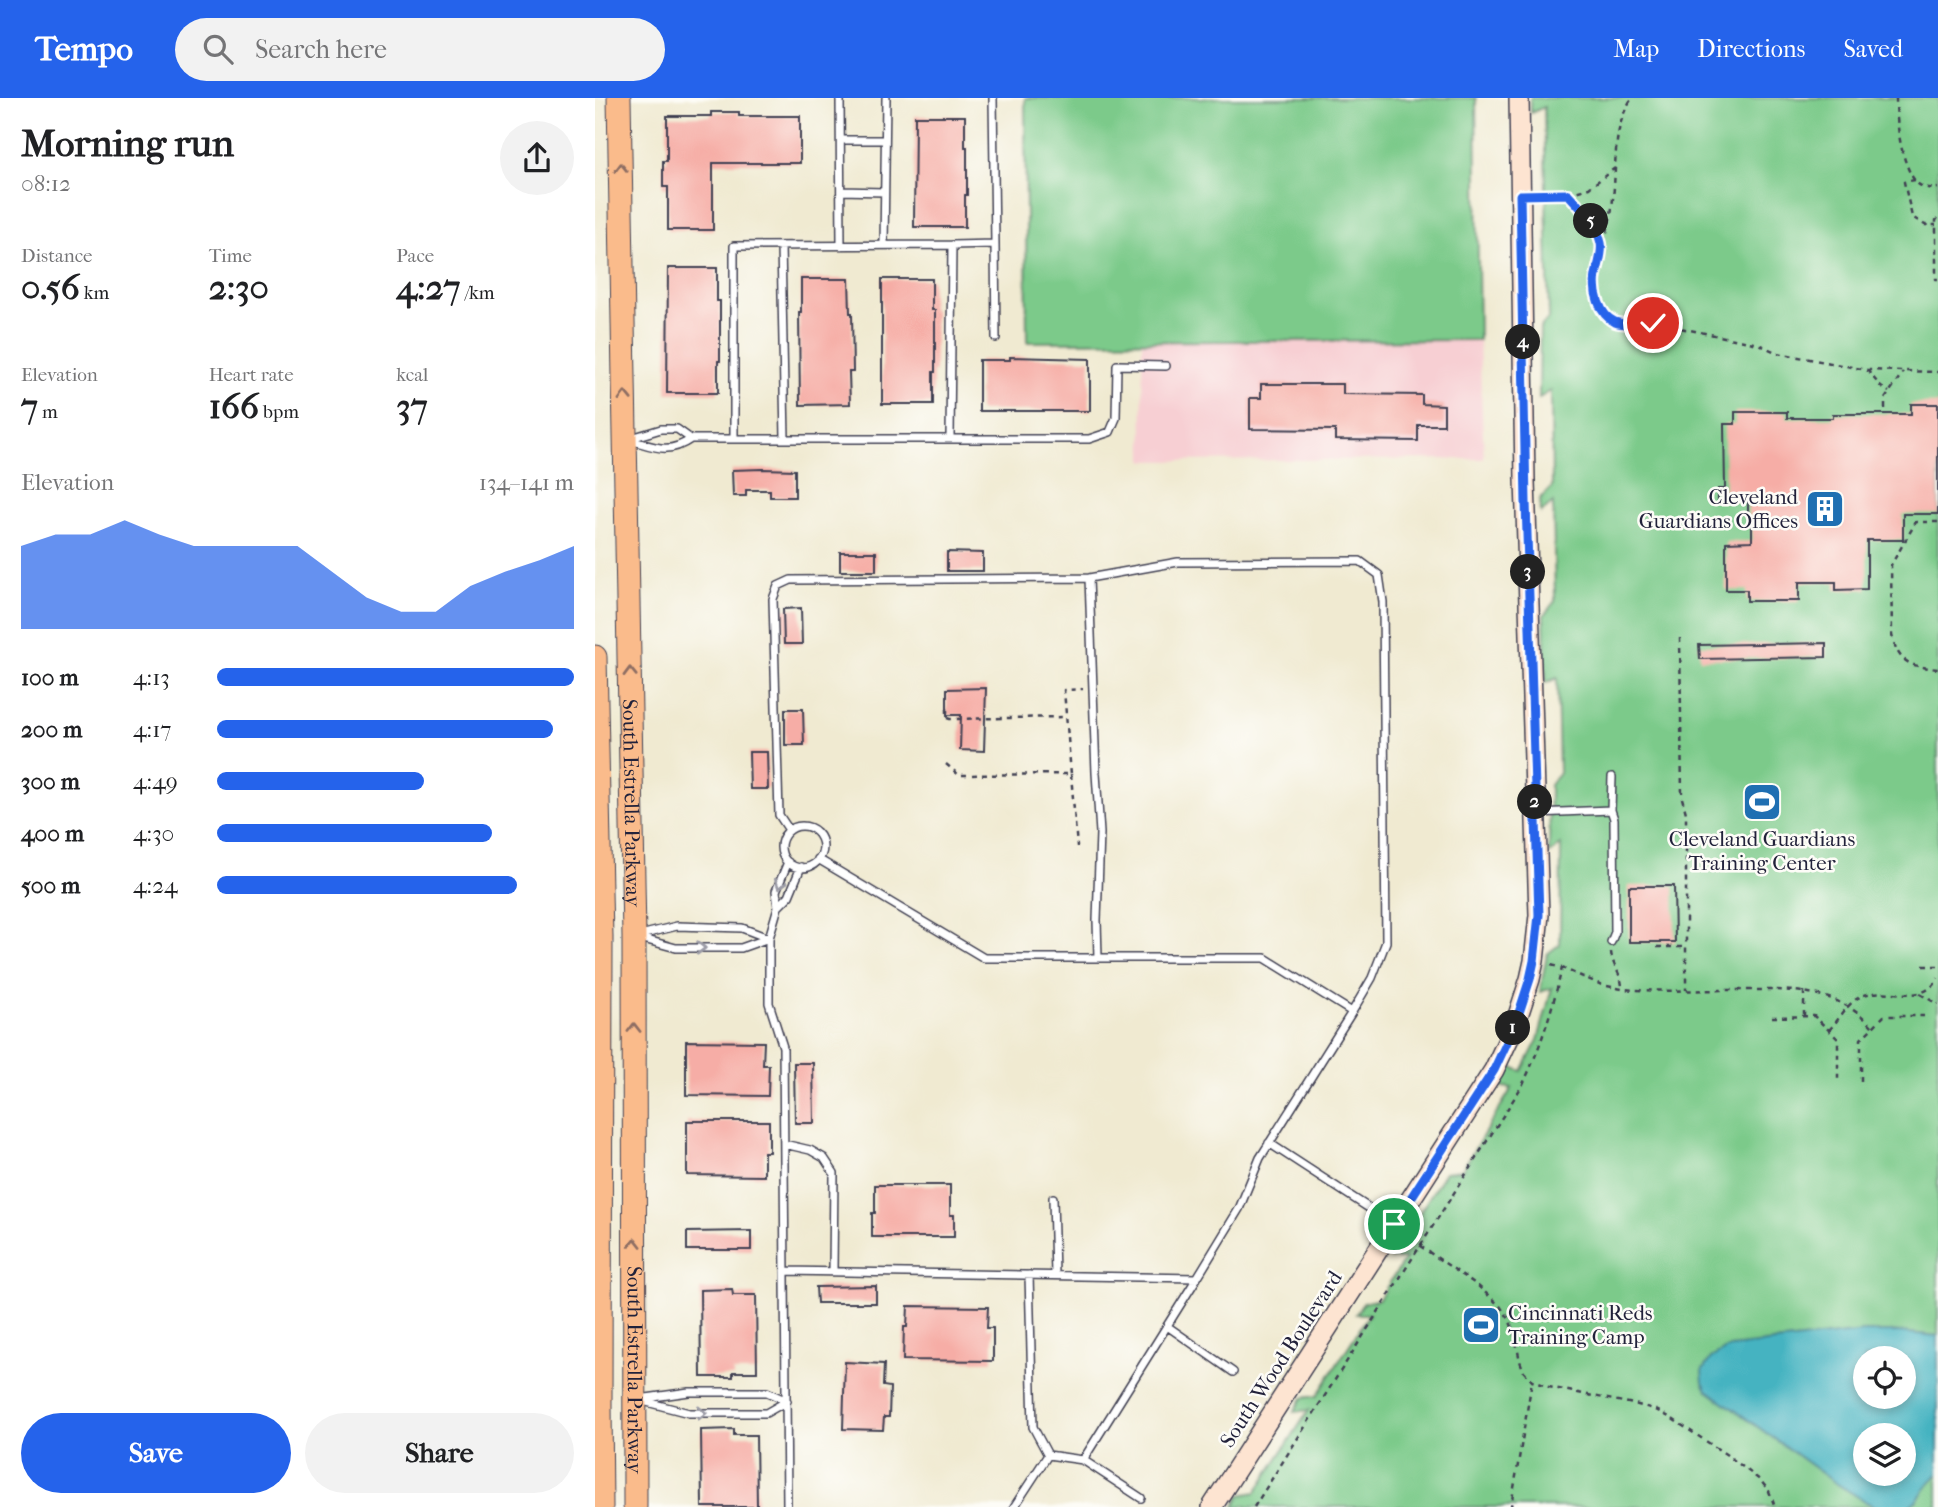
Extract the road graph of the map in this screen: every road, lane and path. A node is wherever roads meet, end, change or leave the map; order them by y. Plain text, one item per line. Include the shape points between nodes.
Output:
1 (619, 98) edge
2 (840, 98) edge
3 (886, 98) edge
4 (993, 98) edge
5 (1519, 98) edge
6 (1632, 98) edge
7 (1896, 98) edge
8 (841, 140) junction
9 (885, 140) junction
10 (1615, 168) junction
11 (1915, 180) junction
12 (1938, 188) edge
13 (841, 191) junction
14 (884, 192) junction
15 (1568, 194) junction
16 (1520, 195) junction
17 (1938, 219) edge
18 (1936, 225) junction
19 (995, 244) junction
20 (884, 245) junction
21 (951, 245) junction
22 (1601, 245) junction
23 (781, 246) junction
24 (841, 246) junction
25 (1938, 279) edge
26 (996, 338) dead end
27 (1165, 366) dead end
28 (1867, 370) junction
29 (1938, 371) edge
30 (1903, 372) junction
31 (1889, 392) junction
32 (1885, 409) dead end
33 (734, 438) junction
34 (785, 438) junction
35 (950, 438) junction
36 (626, 439) junction
37 (691, 439) junction
38 (1938, 522) edge
39 (1089, 578) junction
40 (1680, 638) dead end
41 (595, 657) edge
42 (1938, 669) edge
43 (1093, 689) junction
44 (947, 708) dead end
45 (1066, 717) junction
46 (946, 764) dead end
47 (1071, 774) junction
48 (1612, 777) dead end
49 (1611, 810) junction
50 (1535, 813) junction
51 (789, 830) junction
52 (1077, 847) dead end
53 (818, 859) junction
54 (788, 862) junction
55 (801, 867) junction
56 (778, 907) junction
57 (634, 936) junction
58 (601, 937) junction
59 (769, 938) junction
60 (1611, 942) joint
61 (1657, 947) dead end
62 (1686, 947) junction
63 (1098, 958) junction
64 (1534, 961) junction
65 (1923, 966) dead end
66 (1938, 966) edge
67 (1562, 968) junction
68 (1938, 978) edge
69 (1622, 989) junction
70 (1686, 990) junction
71 (1804, 991) junction
72 (1920, 994) junction
73 (1938, 1004) edge
74 (1848, 1006) junction
75 (1352, 1012) junction
76 (1924, 1016) dead end
77 (1772, 1017) dead end
78 (1804, 1017) junction
79 (1873, 1027) junction
80 (1829, 1030) junction
81 (1861, 1081) dead end
82 (1839, 1082) dead end
83 (1269, 1143) junction
84 (784, 1144) junction
85 (1053, 1198) dead end
86 (1394, 1224) junction
87 (1420, 1246) junction
88 (786, 1271) junction
89 (833, 1272) junction
90 (1029, 1275) junction
91 (1055, 1275) junction
92 (1197, 1278) junction
93 (1167, 1326) junction
94 (1233, 1372) dead end
95 (1532, 1381) junction
96 (635, 1399) junction
97 (787, 1401) junction
98 (1048, 1455) junction
99 (1083, 1460) junction
100 (1141, 1498) dead end
101 (601, 1507) edge
102 (635, 1507) edge
103 (787, 1507) edge
104 (1014, 1507) edge
105 (1212, 1507) edge
106 (1254, 1507) edge
107 (1513, 1507) edge
108 (1775, 1507) edge

36 -> 1 main road, South Estrella Parkway
2 - 8 lane
3 - 9 lane
4 - 19 lane
5 - 16 street, South Wood Boulevard
6 - 10 path via 1616,142
7 - 11 path via 1902,150
8 - 9 lane
8 - 13 lane
9 - 14 lane
10 - 15 path via 1588,188
10 - 22 path via 1607,235
11 - 12 path via 1921,186
11 - 18 path via 1904,182 1912,217
13 - 14 lane
13 - 24 lane
14 - 20 lane
15 - 16 path
15 - 22 path via 1590,220
16 - 50 street, South Wood Boulevard
17 - 18 path
18 - 25 path
19 - 21 lane
19 - 26 lane
20 - 21 lane
20 - 24 lane
21 - 35 lane
22 - 28 path via 1596,293 1612,321 1653,323
23 - 24 lane
23 - 33 lane via 734,246
23 - 34 lane
27 - 35 lane via 1117,365 1116,418 1110,432 1089,439
28 - 30 path
28 - 31 path
29 - 30 path
30 - 31 path
31 - 32 path
33 - 34 lane
33 - 37 lane
34 - 35 lane
36 - 37 lane via 661,448 678,448
36 - 37 lane via 677,429
57 -> 36 main road, South Estrella Parkway
38 - 42 path via 1916,522 1891,565 1894,645 1914,666
39 - 43 lane
39 - 51 lane via 791,580 778,586 773,599 778,795 779,815
39 - 75 lane via 1178,562 1360,561 1378,575 1383,602 1386,942
40 - 62 path
41 - 58 main road, South Estrella Parkway
43 - 45 path via 1064,690
43 - 63 lane via 1100,833
44 - 45 path via 950,719
45 - 47 path
46 - 47 path via 959,775
47 - 52 path
48 - 49 lane
49 - 50 lane
49 - 60 lane via 1615,932
50 - 64 street, South Wood Boulevard via 1539,915
51 - 53 lane via 803,826 815,830 823,847
51 - 54 lane via 782,842
53 - 55 lane
53 - 63 lane via 984,958
54 - 55 lane
54 -> 56 lane via 776,891
55 - 56 lane via 789,896
56 - 59 lane
57 - 58 main road
57 - 59 lane via 677,926 742,928
57 -> 59 lane via 676,948 741,948
96 -> 57 main road, South Estrella Parkway
58 - 101 main road, South Estrella Parkway
59 - 84 lane via 769,1003 783,1047
60 - 69 path
61 - 62 path
62 - 70 path
63 - 75 lane via 1265,958
64 - 67 path
64 - 86 street, South Wood Boulevard via 1515,1025 1494,1070
65 - 66 path
67 - 69 path
67 - 87 path via 1549,1023 1522,1086
68 - 72 path
69 - 70 path
70 - 71 path
71 - 74 path
71 - 78 path
72 - 73 path
72 - 74 path via 1873,993
74 - 79 path
74 - 80 path
75 - 83 lane
76 - 79 path via 1884,1016
77 - 78 path
78 - 80 path via 1814,1016
79 - 81 path via 1861,1040
80 - 82 path via 1838,1039
83 - 86 lane
83 - 92 lane via 1239,1209
84 - 88 lane
84 - 89 lane via 824,1158 834,1173
85 - 91 lane
86 - 105 street, South Wood Boulevard
87 - 95 path via 1500,1306 1514,1332 1524,1372
87 - 106 path
88 - 89 lane
88 - 97 lane
89 - 90 lane
90 - 91 lane
90 - 98 lane via 1033,1426
91 - 92 lane
92 - 93 lane
93 - 94 lane
93 - 99 lane
95 - 107 path
95 - 108 path via 1654,1409 1760,1480
96 - 97 lane via 689,1392 767,1392
96 -> 97 lane via 689,1413 766,1413
96 - 102 main road, South Estrella Parkway
97 - 103 lane
98 - 99 lane
98 - 104 lane
99 - 100 lane

